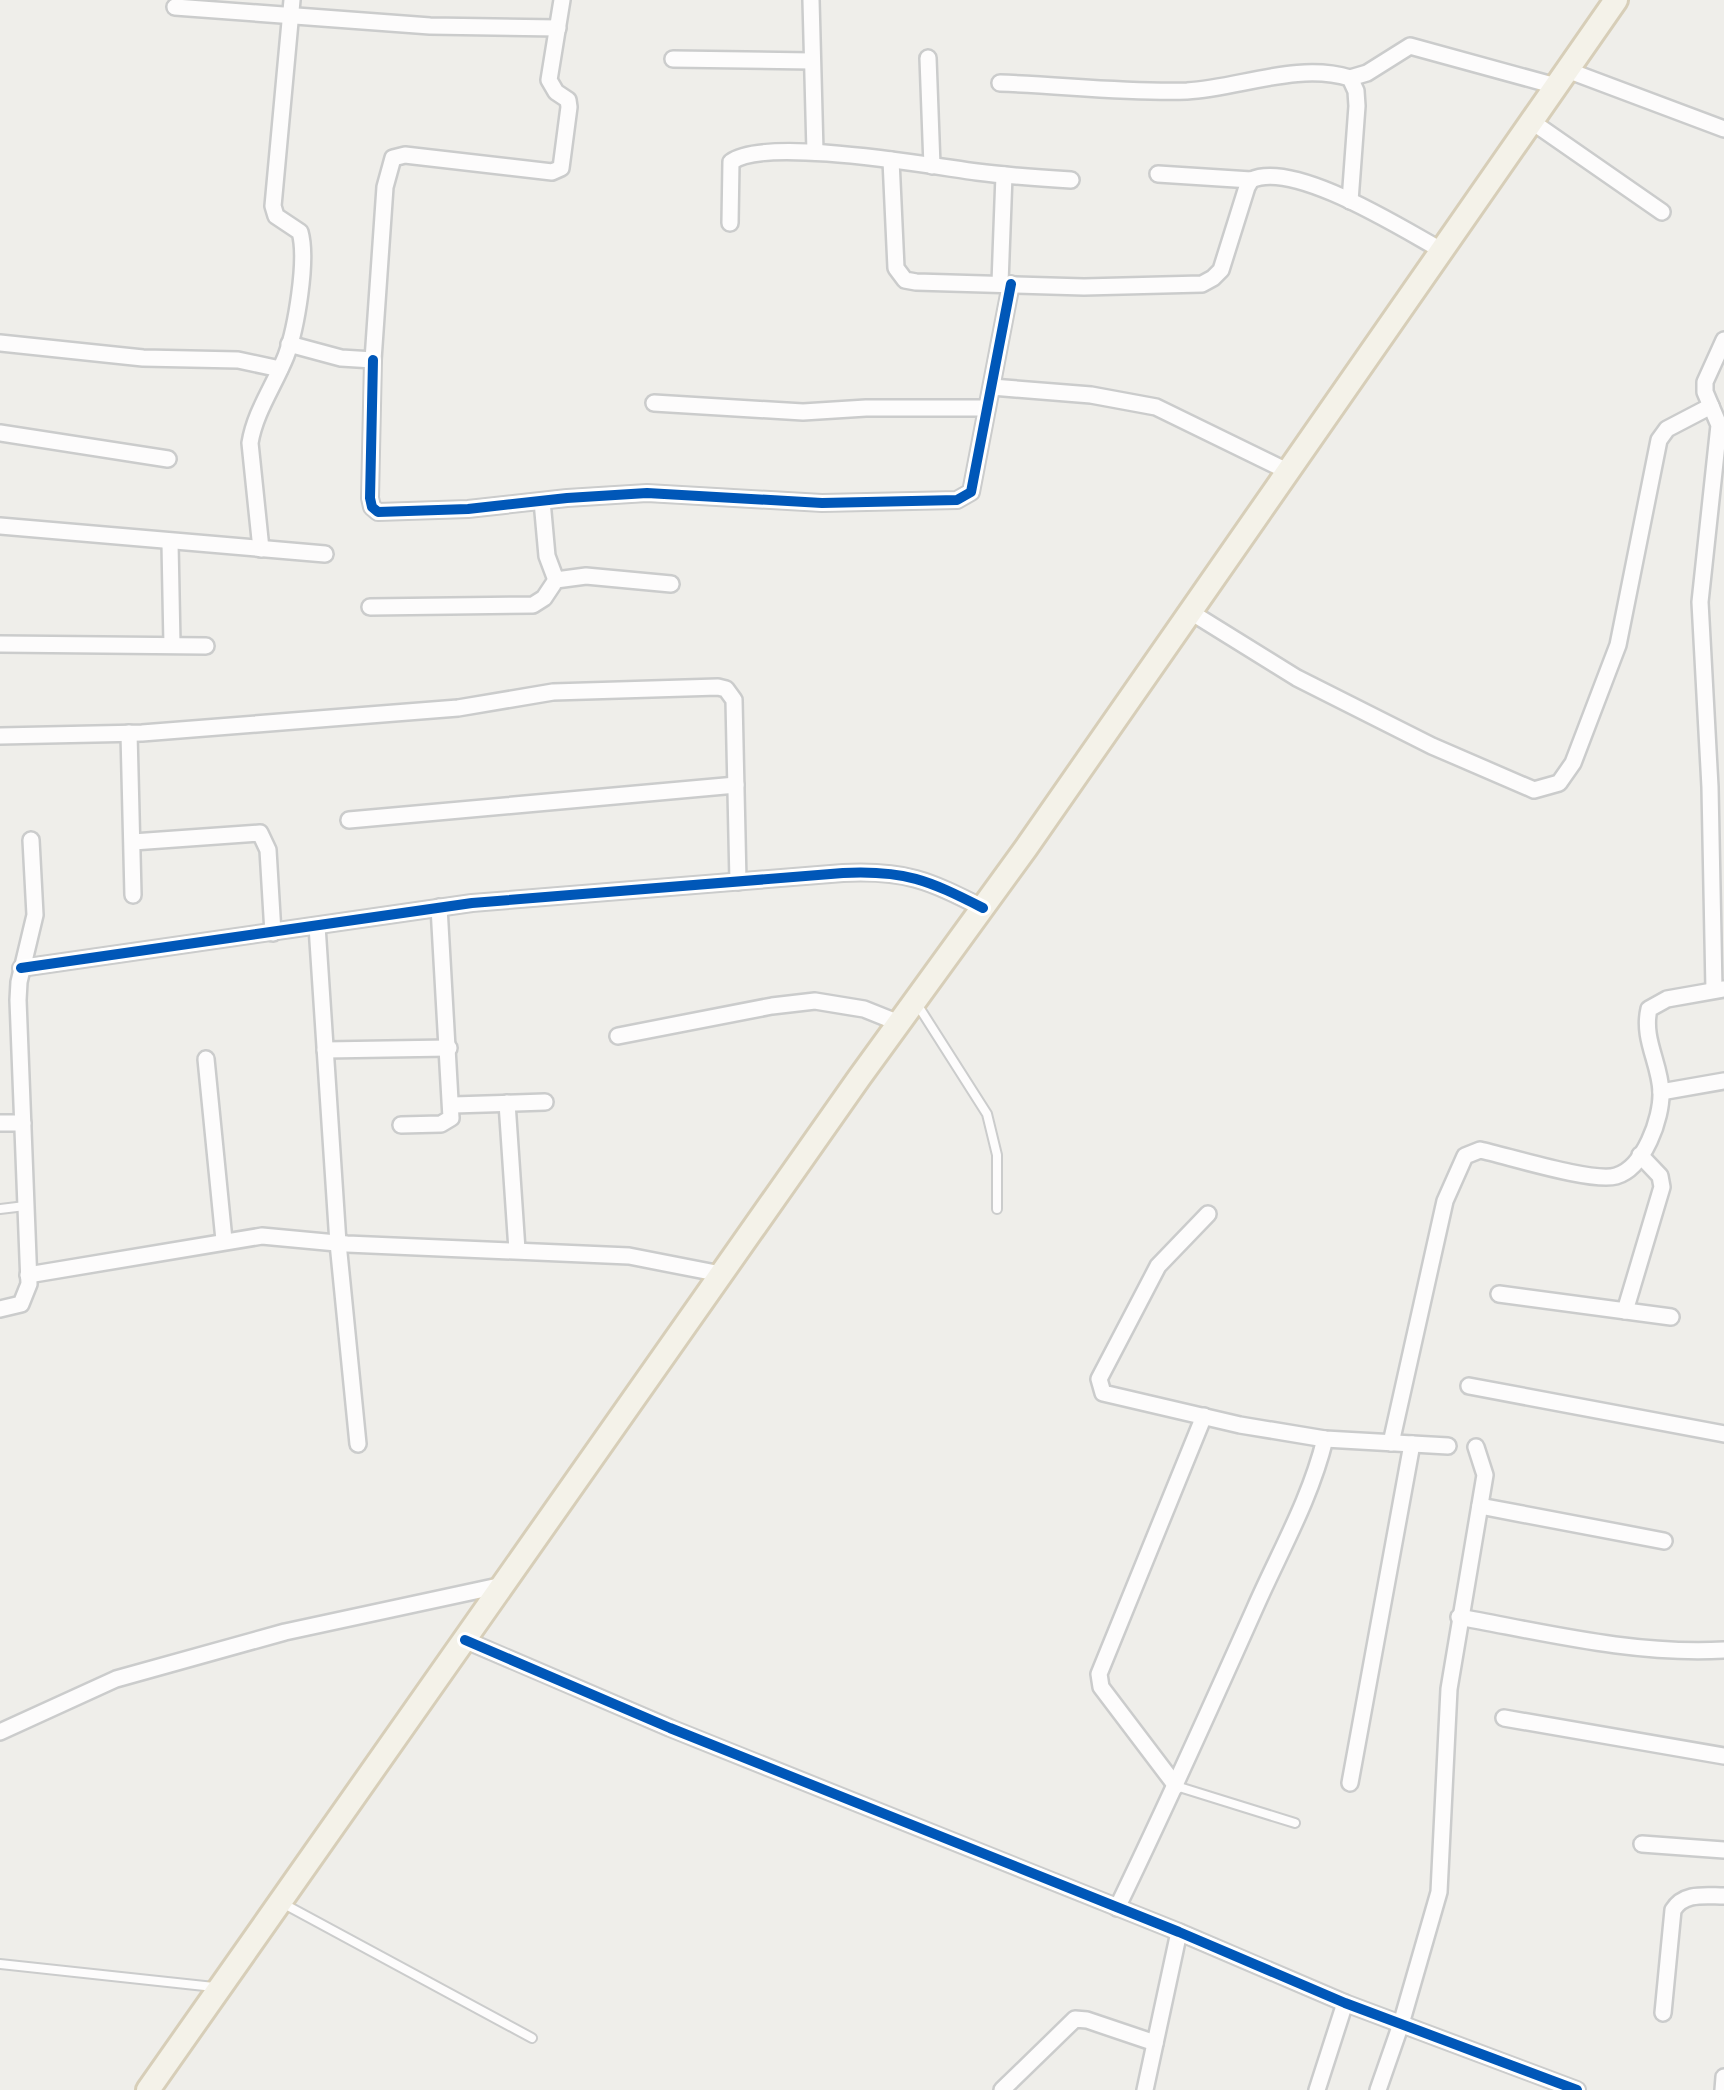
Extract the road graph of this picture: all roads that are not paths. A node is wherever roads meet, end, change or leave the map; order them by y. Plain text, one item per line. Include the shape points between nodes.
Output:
1 (292, 0) edge
2 (562, 0) edge
3 (811, 0) edge
4 (1616, 0) edge
5 (175, 7) dead end
6 (292, 18) junction
7 (558, 28) junction
8 (928, 58) dead end
9 (673, 59) dead end
10 (812, 61) junction
11 (1350, 78) junction
12 (1561, 78) junction
13 (1000, 83) dead end
14 (1531, 121) junction
15 (1724, 129) edge
16 (815, 152) junction
17 (890, 160) junction
18 (932, 166) junction
19 (1158, 174) dead end
20 (1004, 175) junction
21 (1070, 180) dead end
22 (1251, 180) junction
23 (1350, 201) junction
24 (1662, 212) dead end
25 (730, 223) dead end
26 (1441, 250) junction
27 (1005, 284) junction
28 (1724, 340) edge
29 (0, 344) edge
30 (289, 344) junction
31 (373, 360) junction
32 (280, 369) junction
33 (992, 388) junction
34 (654, 404) dead end
35 (1711, 406) junction
36 (987, 408) junction
37 (0, 434) edge
38 (168, 458) dead end
39 (1287, 471) junction
40 (542, 501) junction
41 (0, 526) edge
42 (170, 543) junction
43 (261, 550) junction
44 (325, 554) dead end
45 (556, 580) junction
46 (671, 584) dead end
47 (370, 607) dead end
48 (1189, 611) junction
49 (0, 644) edge
50 (172, 645) junction
51 (206, 646) dead end
52 (1705, 710) junction
53 (1724, 710) edge
54 (130, 734) junction
55 (0, 736) edge
56 (736, 785) junction
57 (349, 820) dead end
58 (32, 840) dead end
59 (133, 842) junction
60 (738, 882) junction
61 (134, 894) dead end
62 (439, 907) junction
63 (982, 908) junction
64 (318, 926) junction
65 (273, 932) junction
66 (22, 968) junction
67 (1719, 990) edge
68 (18, 1000) junction
69 (915, 1000) junction
70 (0, 1002) edge
71 (899, 1023) junction
72 (618, 1036) dead end
73 (448, 1048) junction
74 (325, 1050) junction
75 (206, 1058) dead end
76 (1724, 1082) edge
77 (1661, 1092) junction
78 (545, 1102) dead end
79 (507, 1103) junction
80 (452, 1105) junction
81 (23, 1122) junction
82 (0, 1123) edge
83 (401, 1125) dead end
84 (1640, 1155) junction
85 (26, 1206) junction
86 (997, 1209) dead end
87 (0, 1210) edge
88 (1208, 1214) dead end
89 (224, 1240) junction
90 (338, 1243) junction
91 (517, 1250) junction
92 (722, 1274) junction
93 (28, 1275) junction
94 (1499, 1294) dead end
95 (0, 1308) edge
96 (1625, 1311) junction
97 (1671, 1318) dead end
98 (1469, 1386) dead end
99 (1204, 1416) junction
100 (1724, 1434) edge
101 (1326, 1439) junction
102 (1391, 1443) junction
103 (358, 1444) dead end
104 (1412, 1444) junction
105 (1448, 1446) dead end
106 (1476, 1446) dead end
107 (1480, 1506) junction
108 (1664, 1540) dead end
109 (503, 1585) junction
110 (1459, 1616) junction
111 (464, 1640) junction
112 (1724, 1650) edge
113 (1504, 1718) dead end
114 (0, 1732) edge
115 (1724, 1756) edge
116 (1350, 1783) dead end
117 (1176, 1786) junction
118 (1295, 1823) dead end
119 (1642, 1844) dead end
120 (1724, 1850) edge
121 (1724, 1896) edge
122 (280, 1901) junction
123 (1117, 1908) junction
124 (1178, 1932) junction
125 (0, 1964) edge
126 (219, 1988) junction
127 (1345, 2003) junction
128 (1663, 2013) dead end
129 (1401, 2024) junction
130 (532, 2038) dead end
131 (1155, 2044) junction
132 (1724, 2077) edge
133 (1574, 2089) edge
134 (148, 2090) edge
135 (1002, 2090) edge
136 (1145, 2090) edge
137 (1317, 2090) edge
138 (1378, 2090) edge
139 (1723, 2090) edge

1 - 6 street
2 - 7 street
3 - 10 street
4 - 12 main road
5 - 6 street
6 - 7 street
6 - 30 street via 273,206 303,240
7 - 31 street via 550,80 569,107 561,168 405,155 389,163
8 - 18 street
9 - 10 street
10 - 16 street
11 - 12 street via 1410,46
11 - 13 street via 1289,75 1178,91
11 - 23 street via 1357,106
12 - 14 main road
12 - 15 street
14 - 24 street
14 - 26 main road
16 - 17 street
16 - 25 street via 747,154 731,162
17 - 18 street
17 - 27 street via 900,275 916,282
18 - 20 street
19 - 22 street
20 - 21 street
20 - 27 street
22 - 23 street via 1276,176
22 - 27 street via 1221,270 1202,284
23 - 26 street
26 - 39 main road
27 - 33 street
28 - 35 street via 1705,382
29 - 32 street via 238,360
30 - 31 street
30 - 32 street
31 - 40 street via 372,507 388,513
32 - 43 street via 250,444
33 - 36 street
33 - 39 street via 1156,407
34 - 36 street via 803,412
35 - 48 street via 1668,428 1660,440 1618,645 1560,783 1534,790 1432,746 1297,678
35 - 52 street via 1718,425 1700,602
36 - 40 street via 965,498 822,502 647,494
37 - 38 street
39 - 48 main road
40 - 45 street
41 - 42 street
42 - 43 street
42 - 50 street
43 - 44 street
45 - 46 street via 586,576
45 - 47 street via 533,604
48 - 63 main road
49 - 50 street
50 - 51 street
52 - 53 street
52 - 67 street
54 - 55 street
54 - 56 street via 458,708 553,692 718,687 734,700
54 - 59 street
56 - 57 street
56 - 60 street
58 - 66 street via 35,915
59 - 61 street
59 - 65 street via 260,833 268,850
60 - 62 street
60 - 63 street via 898,873
62 - 64 street
62 - 73 street
63 - 69 main road
64 - 65 street
64 - 74 street
65 - 66 street
66 - 68 street
67 - 77 street via 1667,998 1649,1009 1648,1038
68 - 70 street
68 - 81 street
69 - 71 main road
69 - 86 lane via 987,1114 997,1155
71 - 72 street via 864,1009 815,1002
71 - 92 main road
73 - 74 street
73 - 80 street
74 - 90 street
75 - 89 street
76 - 77 street
77 - 84 street via 1651,1139
78 - 79 street
79 - 80 street
79 - 91 street
80 - 83 street via 448,1122
81 - 82 street
81 - 85 street
84 - 96 street via 1662,1186
84 - 102 street via 1613,1177 1480,1150 1465,1156 1445,1201
85 - 87 lane
85 - 93 street
88 - 99 street via 1158,1266 1099,1379 1111,1396
89 - 90 street
89 - 93 street
90 - 91 street
90 - 103 street
91 - 92 street via 629,1256
92 - 109 main road
93 - 95 street via 21,1304
94 - 96 street
96 - 97 street
98 - 100 street
99 - 101 street
99 - 117 street via 1098,1674
101 - 102 street
101 - 117 street via 1304,1509
102 - 104 street
104 - 105 street
104 - 116 street
106 - 107 street via 1486,1475
107 - 108 street
107 - 110 street
109 - 111 main road
109 - 114 street via 285,1632 116,1679
110 - 112 street via 1632,1648
110 - 129 street via 1448,1689 1439,1892
111 - 122 main road
111 - 123 street
113 - 115 street
117 - 118 lane
117 - 123 street
119 - 120 street
121 - 128 street via 1678,1902
122 - 126 main road
122 - 130 lane
123 - 124 street
124 - 127 street
124 - 131 street
125 - 126 lane
126 - 134 main road
127 - 129 street
127 - 137 street
129 - 133 street
129 - 138 street
131 - 135 street via 1076,2020
131 - 136 street
132 - 139 street

